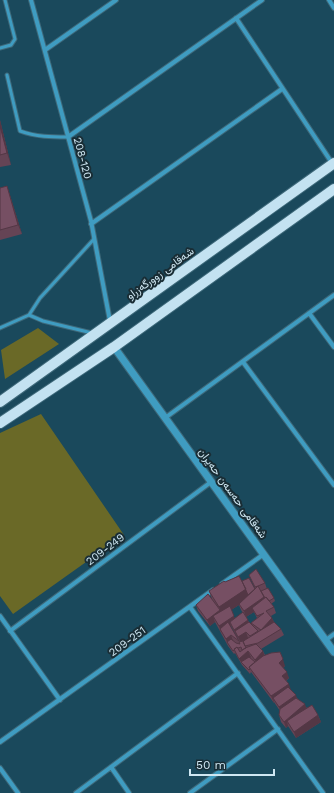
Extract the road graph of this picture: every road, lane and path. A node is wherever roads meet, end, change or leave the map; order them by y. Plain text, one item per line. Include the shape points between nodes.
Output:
1 (5, 0) edge
2 (31, 0) edge
3 (116, 0) edge
4 (262, 0) edge
5 (329, 0) edge
6 (334, 8) edge
7 (236, 18) junction
8 (0, 48) edge
9 (45, 50) junction
10 (7, 75) dead end
11 (282, 89) junction
12 (68, 137) junction
13 (333, 164) edge
14 (334, 189) edge
15 (91, 224) junction
16 (94, 239) junction
17 (334, 296) edge
18 (309, 314) junction
19 (29, 315) junction
20 (111, 324) junction
21 (0, 328) edge
22 (96, 334) junction
23 (114, 347) junction
24 (334, 348) edge
25 (243, 362) junction
26 (0, 402) edge
27 (165, 418) junction
28 (0, 423) edge
29 (211, 482) junction
30 (334, 485) edge
31 (264, 554) junction
32 (221, 585) edge
33 (215, 589) edge
34 (190, 607) junction
35 (0, 616) edge
36 (10, 631) junction
37 (334, 634) edge
38 (326, 640) junction
39 (334, 652) edge
40 (238, 673) junction
41 (60, 700) junction
42 (278, 729) junction
43 (0, 742) edge
44 (111, 767) junction
45 (0, 768) edge
46 (18, 793) edge
47 (76, 793) edge
48 (129, 793) edge
49 (190, 793) edge
50 (322, 793) edge

1 - 8 lane via 15,39 11,45
2 - 9 street, 208-120
3 - 9 street
4 - 7 street
5 - 6 street
7 - 11 street
7 - 12 street
9 - 12 street, 208-120
10 - 12 lane via 20,131 45,137
11 - 13 street
11 - 15 street
12 - 15 street, 208-120
13 - 20 main road, شەقامی زوورگەزراو
14 - 23 main road
15 - 16 street, 208-120
16 - 19 lane via 40,298
16 - 20 street, 208-120
17 - 18 street
18 - 24 street
18 - 25 street
19 - 21 lane
19 - 22 lane
20 - 22 main road, شەقامی زوورگەزراو
22 - 26 main road, شەقامی زوورگەزراو
23 - 27 street, شەقامی حەسەن حەیران
23 - 28 main road
25 - 27 street
25 - 30 street
27 - 29 street, شەقامی حەسەن حەیران
29 - 31 street, شەقامی حەسەن حەیران
29 - 36 street, 209-249
31 - 32 street
31 - 38 street, شەقامی حەسەن حەیران
33 - 34 street, 209-251
34 - 40 street
34 - 41 street, 209-251
35 - 36 street
36 - 41 street
37 - 38 street
38 - 39 street, شەقامی حەسەن حەیران
40 - 42 street
40 - 44 street
41 - 43 street, 209-251
42 - 49 street
42 - 50 street
44 - 47 street
44 - 48 street
45 - 46 street

